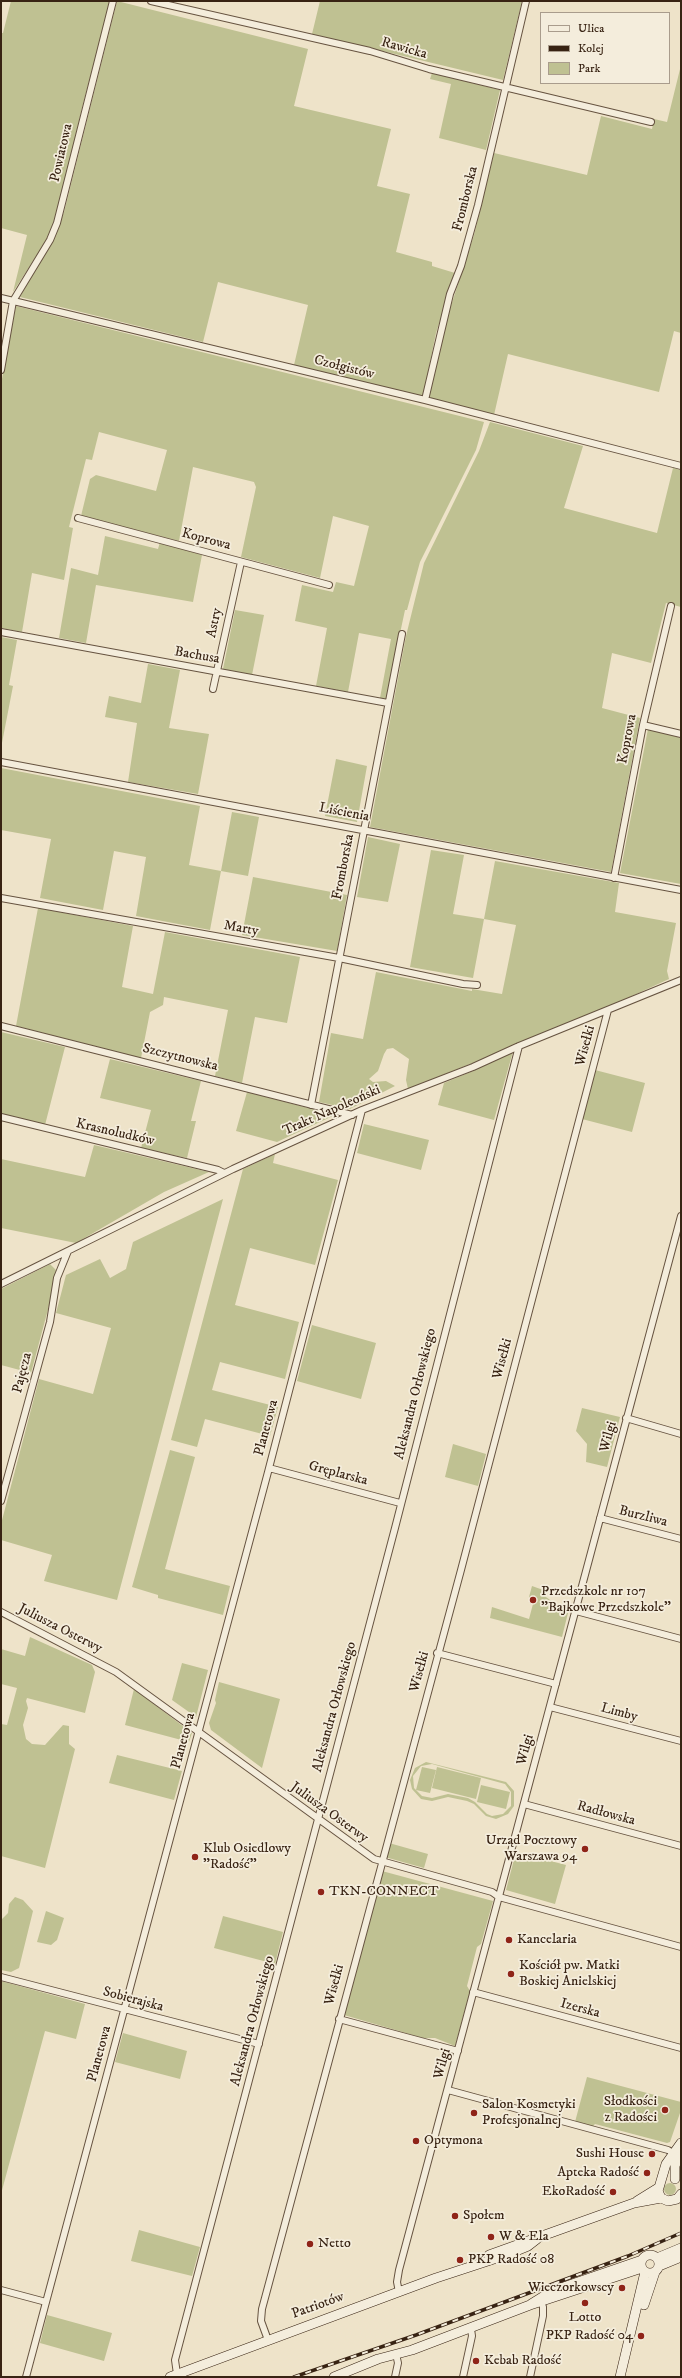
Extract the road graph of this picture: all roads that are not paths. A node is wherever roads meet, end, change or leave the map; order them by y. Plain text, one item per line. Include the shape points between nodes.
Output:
1 (113, 1) edge
2 (150, 1) edge
3 (526, 1) edge
4 (504, 87) junction
5 (651, 122) dead end
6 (1, 298) edge
7 (14, 301) junction
8 (1, 370) edge
9 (424, 400) junction
10 (681, 466) edge
11 (78, 518) dead end
12 (241, 562) junction
13 (329, 584) dead end
14 (671, 606) dead end
15 (1, 632) edge
16 (402, 634) dead end
17 (217, 672) junction
18 (213, 689) dead end
19 (388, 703) junction
20 (643, 725) junction
21 (681, 734) edge
22 (1, 762) edge
23 (364, 829) junction
24 (614, 878) junction
25 (681, 890) edge
26 (1, 898) edge
27 (339, 958) junction
28 (681, 980) edge
29 (477, 985) dead end
30 (608, 1010) junction
31 (1, 1026) edge
32 (519, 1046) junction
33 (311, 1105) junction
34 (362, 1110) junction
35 (352, 1115) junction
36 (1, 1117) edge
37 (224, 1173) junction
38 (681, 1216) edge
39 (680, 1228) edge
40 (68, 1251) junction
41 (1, 1284) edge
42 (626, 1418) junction
43 (681, 1434) edge
44 (269, 1468) junction
45 (1, 1502) edge
46 (400, 1504) junction
47 (600, 1518) junction
48 (681, 1539) edge
49 (576, 1611) junction
50 (1, 1612) edge
51 (681, 1639) edge
52 (437, 1653) junction
53 (556, 1684) junction
54 (550, 1707) junction
55 (199, 1730) junction
56 (681, 1741) edge
57 (524, 1804) junction
58 (318, 1820) junction
59 (681, 1846) edge
60 (381, 1862) junction
61 (499, 1897) junction
62 (681, 1947) edge
63 (1, 1977) edge
64 (473, 1992) junction
65 (124, 2010) junction
66 (338, 2019) junction
67 (259, 2044) junction
68 (681, 2048) edge
69 (458, 2051) junction
70 (448, 2090) junction
71 (681, 2143) edge
72 (677, 2152) edge
73 (679, 2182) edge
74 (659, 2185) junction
75 (681, 2194) edge
76 (661, 2198) junction
77 (634, 2203) junction
78 (681, 2248) edge
79 (681, 2257) edge
80 (657, 2265) junction
81 (643, 2266) junction
82 (1, 2290) edge
83 (399, 2292) junction
84 (541, 2300) junction
85 (46, 2302) junction
86 (470, 2328) junction
87 (268, 2340) junction
88 (629, 2344) junction
89 (396, 2354) junction
90 (174, 2376) edge
91 (26, 2377) edge
92 (334, 2377) edge
93 (395, 2377) edge
94 (463, 2377) edge
95 (530, 2377) edge
96 (620, 2377) edge

1 - 7 street, Powiatowa via 57,223 50,240
2 - 4 street, Rawicka via 370,51 429,69
3 - 4 street, Fromborska
4 - 5 street, Rawicka
4 - 9 street, Fromborska via 478,205 462,266 442,320
6 - 7 street, Czołgistów
7 - 8 street, Powiatowa
7 - 9 street, Czołgistów
9 - 10 street, Czołgistów
11 - 12 street, Koprowa
12 - 13 street, Koprowa
12 - 17 street, Astry
14 - 20 street, Koprowa
15 - 17 street, Bachusa
16 - 19 street, Fromborska
17 - 18 street, Astry
17 - 19 street, Bachusa
19 - 23 street, Fromborska
20 - 21 street
20 - 24 street, Koprowa
22 - 23 street, Liścienia
23 - 24 street, Liścienia
23 - 27 street, Fromborska
24 - 25 street, Liścienia
26 - 27 street, Marty
27 - 29 street, Marty
27 - 33 street, Fromborska
28 - 30 street, Trakt Napoleoński
30 - 32 street, Trakt Napoleoński
30 - 52 street, Wisełki
31 - 33 street, Szczytnowska
32 - 34 street, Trakt Napoleoński via 473,1067
32 - 46 street, Aleksandra Orłowskiego
33 - 35 street, Szczytnowska
34 - 35 street, Trakt Napoleoński
34 - 44 street, Planetowa
35 - 37 street, Trakt Napoleoński
36 - 37 street, Krasnoludków
37 - 40 street, Trakt Napoleoński
38 - 39 street, Wilgi
39 - 42 street, Wilgi
40 - 41 street, Trakt Napoleoński
40 - 45 street, Pajęcza via 57,1278 50,1322
42 - 43 street
42 - 47 street, Wilgi
44 - 46 street, Gręplarska
44 - 55 street, Planetowa
46 - 58 street, Aleksandra Orłowskiego
47 - 48 street, Burzliwa
47 - 49 street, Wilgi
49 - 51 street
49 - 53 street, Wilgi
50 - 55 street, Juliusza Osterwy via 116,1672
52 - 53 street
52 - 60 street, Wisełki
53 - 54 street, Wilgi
54 - 56 street, Limby
54 - 57 street, Wilgi
55 - 58 street, Juliusza Osterwy
55 - 65 street, Planetowa
57 - 59 street, Radłowska
57 - 61 street, Wilgi
58 - 60 street, Juliusza Osterwy via 365,1854
58 - 67 street, Aleksandra Orłowskiego
60 - 61 street, Juliusza Osterwy via 492,1892
60 - 66 street, Wisełki
61 - 62 street, Juliusza Osterwy
61 - 64 street, Wilgi
63 - 65 street, Sobierajska
64 - 68 street, Izerska
64 - 69 street, Wilgi
65 - 67 street, Sobierajska
65 - 85 street, Planetowa
66 - 69 street
66 - 87 street, Wisełki via 261,2316
67 - 90 street, Aleksandra Orłowskiego via 175,2360
69 - 70 street, Wilgi
70 - 72 street
70 - 83 street, Wilgi via 399,2270
71 - 72 main road
72 - 73 main road via 675,2166
72 - 74 main road via 666,2164
73 - 74 main road, Patriotów via 666,2178
74 - 76 main road
74 - 77 main road, Patriotów
75 - 76 main road, Patriotów via 671,2202
76 - 77 main road, Patriotów
77 - 83 main road, Patriotów via 503,2249 476,2263
78 - 80 main road
79 - 80 main road
80 - 81 main road
80 - 81 main road via 649,2255
80 - 88 main road
81 - 84 main road
81 - 88 main road
82 - 85 street
83 - 87 main road, Patriotów
84 - 86 main road
84 - 95 street via 543,2316
85 - 91 street, Planetowa
86 - 89 main road
86 - 94 street via 472,2336
87 - 90 main road, Patriotów
88 - 96 main road
89 - 92 main road
89 - 93 street via 398,2363

